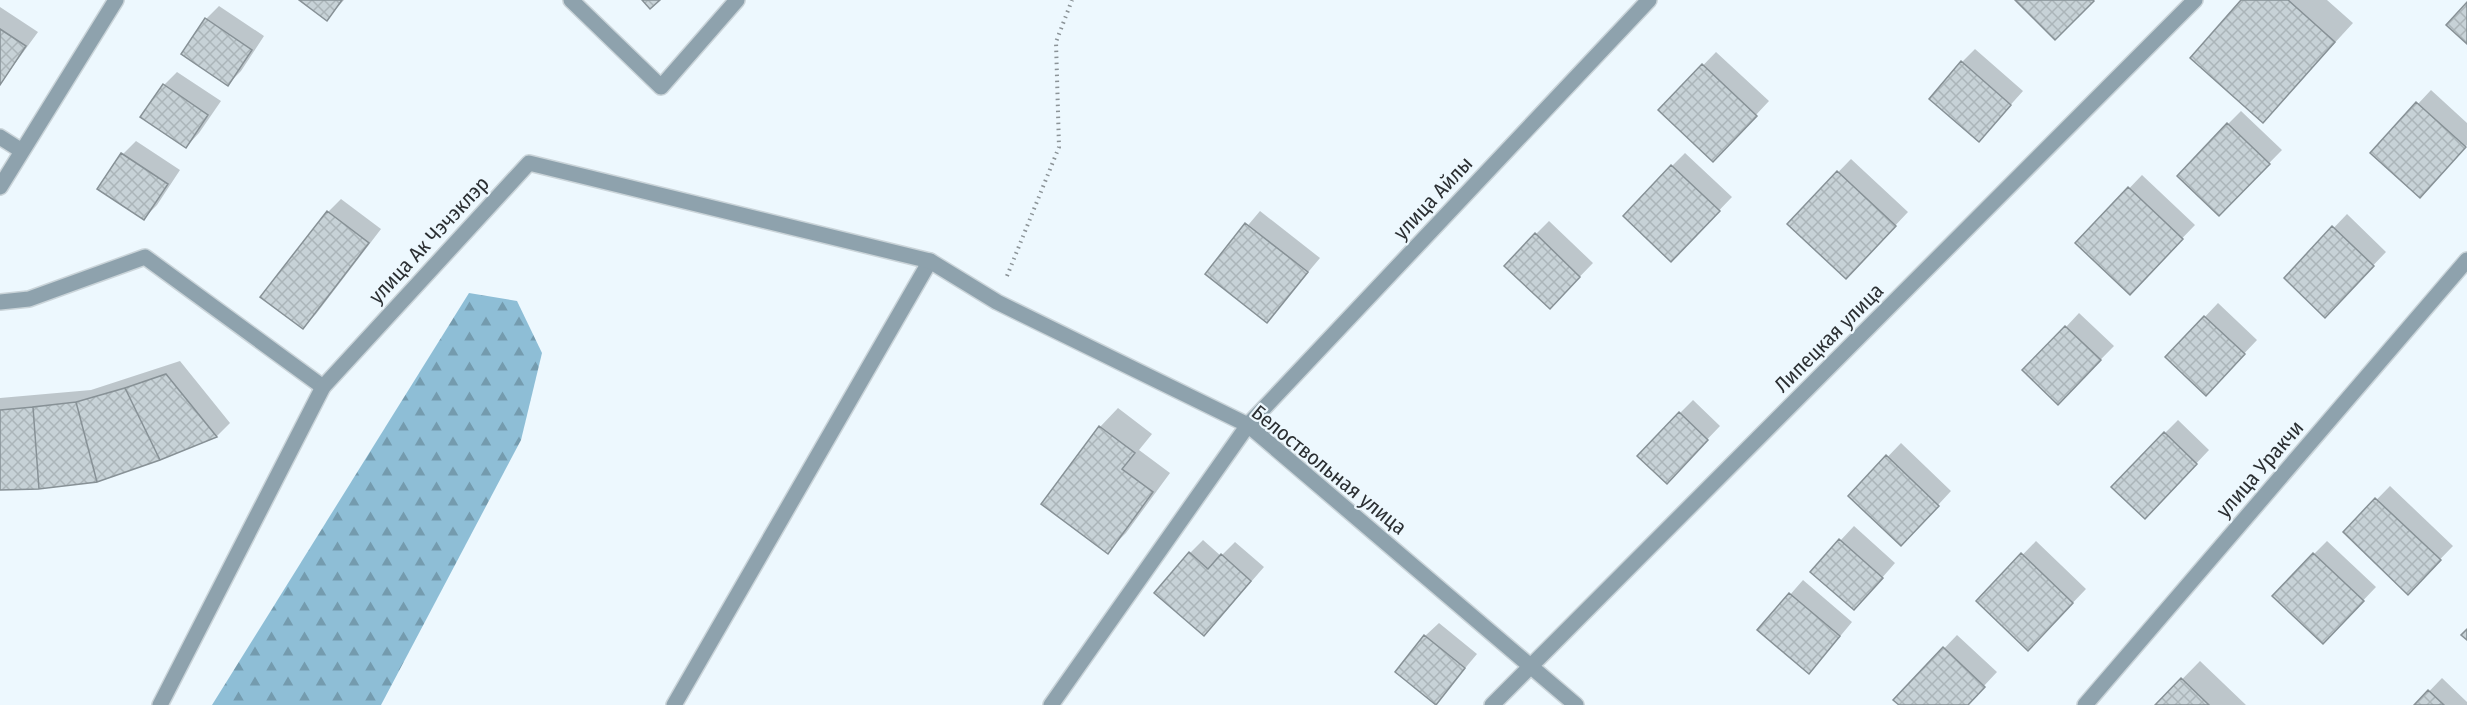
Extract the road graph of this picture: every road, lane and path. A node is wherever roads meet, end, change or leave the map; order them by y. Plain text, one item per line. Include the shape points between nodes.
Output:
1 (116, 0) edge
2 (571, 0) edge
3 (737, 0) edge
4 (1072, 0) edge
5 (1649, 0) edge
6 (2195, 0) edge
7 (0, 137) edge
8 (22, 151) junction
9 (0, 187) edge
10 (2467, 260) edge
11 (930, 261) junction
12 (0, 302) edge
13 (997, 302) junction
14 (323, 387) junction
15 (1248, 425) junction
16 (1530, 666) junction
17 (160, 705) edge
18 (674, 705) edge
19 (1051, 705) edge
20 (1492, 705) edge
21 (1576, 705) edge
22 (2085, 705) edge

1 - 8 street
2 - 3 street via 661,87
4 - 13 path via 1056,42 1059,147
5 - 15 street, улица Айлы
6 - 16 street, Липецкая улица
7 - 8 street
8 - 9 street
10 - 22 street, улица Уракчи
11 - 13 street, Белоствольная улица
11 - 14 street, улица Ак Чэчэклэр via 529,163
11 - 18 street
12 - 14 street via 29,299 145,257
13 - 15 street, Белоствольная улица
14 - 17 street, улица Ак Чэчэклэр
15 - 16 street, Белоствольная улица
15 - 19 street, улица Айлы
16 - 20 street, Липецкая улица
16 - 21 street, Белоствольная улица

